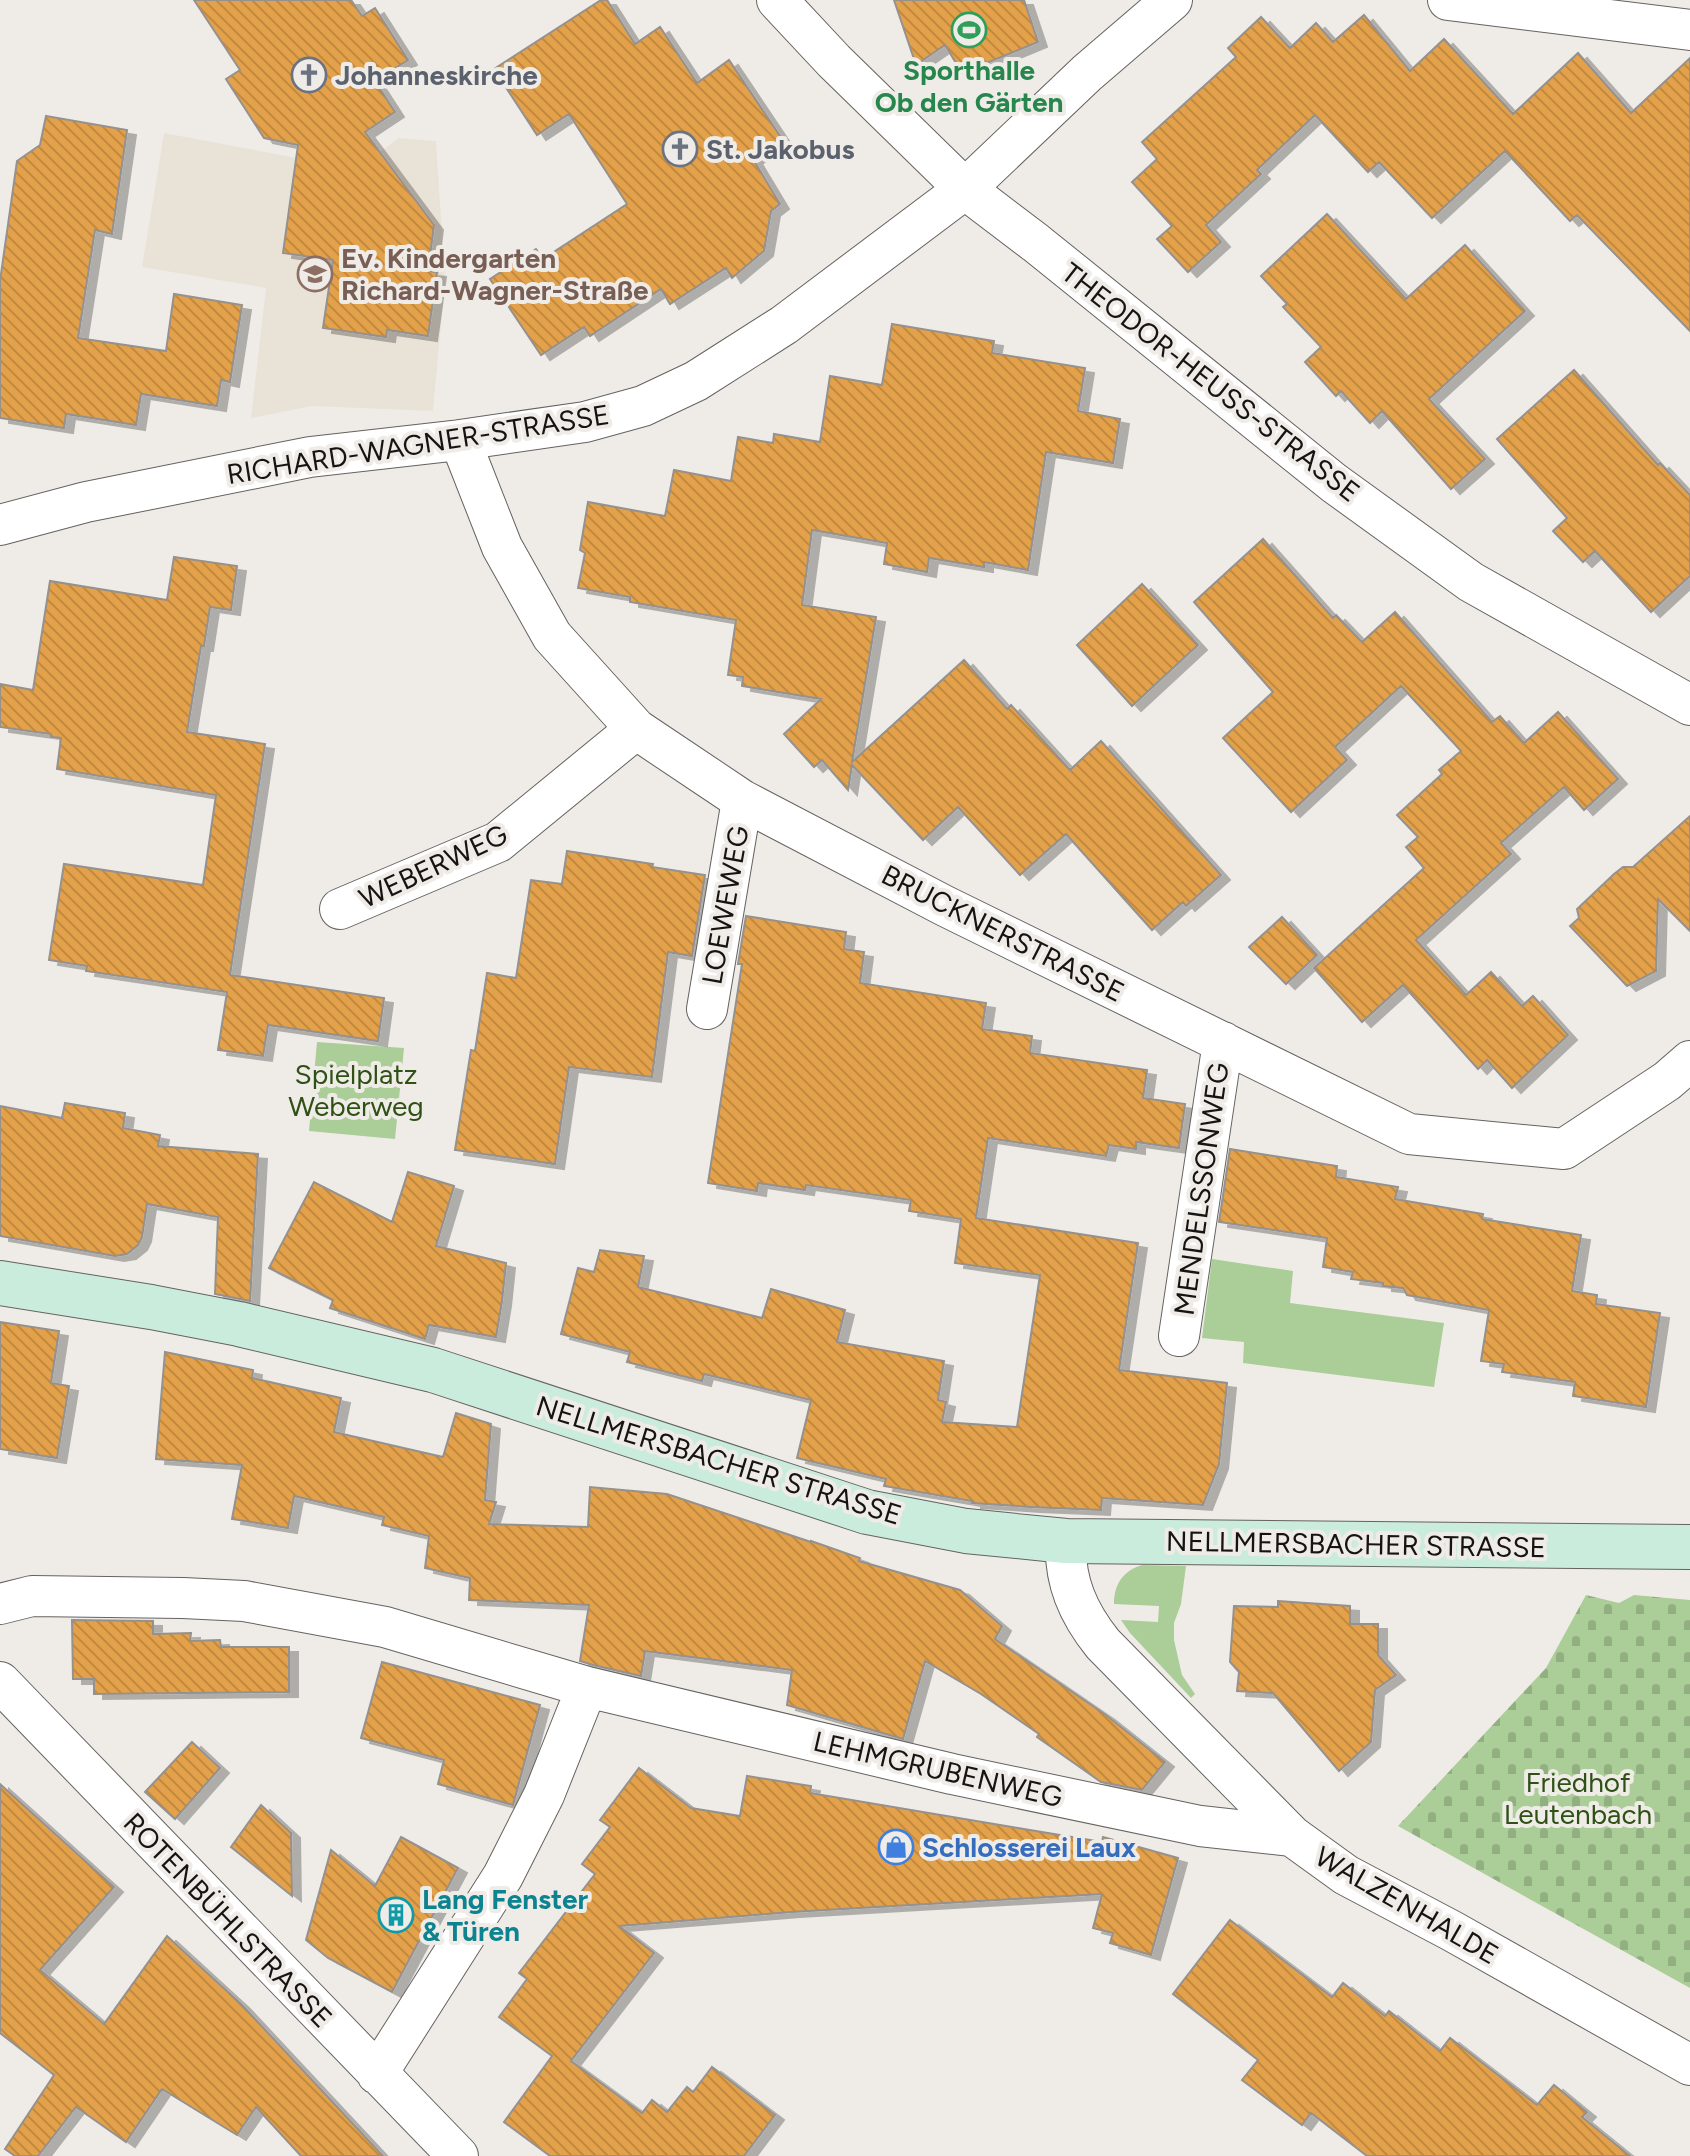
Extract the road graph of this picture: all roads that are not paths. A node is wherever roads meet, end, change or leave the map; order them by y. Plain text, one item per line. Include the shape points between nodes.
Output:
1 (777, 0) edge
2 (1172, 0) edge
3 (1448, 0) edge
4 (1690, 30) edge
5 (965, 189) junction
6 (460, 440) junction
7 (0, 525) edge
8 (1690, 705) edge
9 (636, 729) junction
10 (742, 800) junction
11 (340, 909) dead end
12 (707, 1009) dead end
13 (1223, 1042) junction
14 (1690, 1061) edge
15 (0, 1283) edge
16 (1179, 1336) dead end
17 (1066, 1541) junction
18 (1690, 1547) edge
19 (0, 1604) edge
20 (0, 1682) edge
21 (587, 1687) junction
22 (1292, 1836) junction
23 (1690, 2065) edge
24 (377, 2074) junction
25 (458, 2156) edge

1 - 5 street, THEODOR-HEUSS-STRASSE
2 - 5 street, RICHARD-WAGNER-STRASSE
3 - 4 street
5 - 6 street, RICHARD-WAGNER-STRASSE via 784,325 696,381 643,406 585,422
5 - 8 street, THEODOR-HEUSS-STRASSE via 1334,483 1471,582
6 - 7 street, RICHARD-WAGNER-STRASSE via 310,457 86,502
6 - 9 street, BRUCKNERSTRASSE via 502,547 552,636
9 - 10 street, BRUCKNERSTRASSE
9 - 11 street, WEBERWEG via 498,842
10 - 12 street, LOEWEWEG
10 - 13 street, BRUCKNERSTRASSE
13 - 14 street, BRUCKNERSTRASSE via 1409,1134 1564,1149
13 - 16 street, MENDELSSONWEG
15 - 17 street, NELLMERSBACHER STRASSE via 239,1324 433,1370 867,1512 966,1531
17 - 18 street, NELLMERSBACHER STRASSE
17 - 22 street, WALZENHALDE via 1073,1595 1089,1627
19 - 21 street, LEHMGRUBENWEG via 32,1596 244,1601 385,1627
20 - 24 street, ROTENBÜHLSTRASSE
21 - 22 street, LEHMGRUBENWEG via 952,1774 1185,1823
21 - 24 street via 544,1795 503,1876
22 - 23 street, WALZENHALDE via 1346,1875
24 - 25 street, ROTENBÜHLSTRASSE

